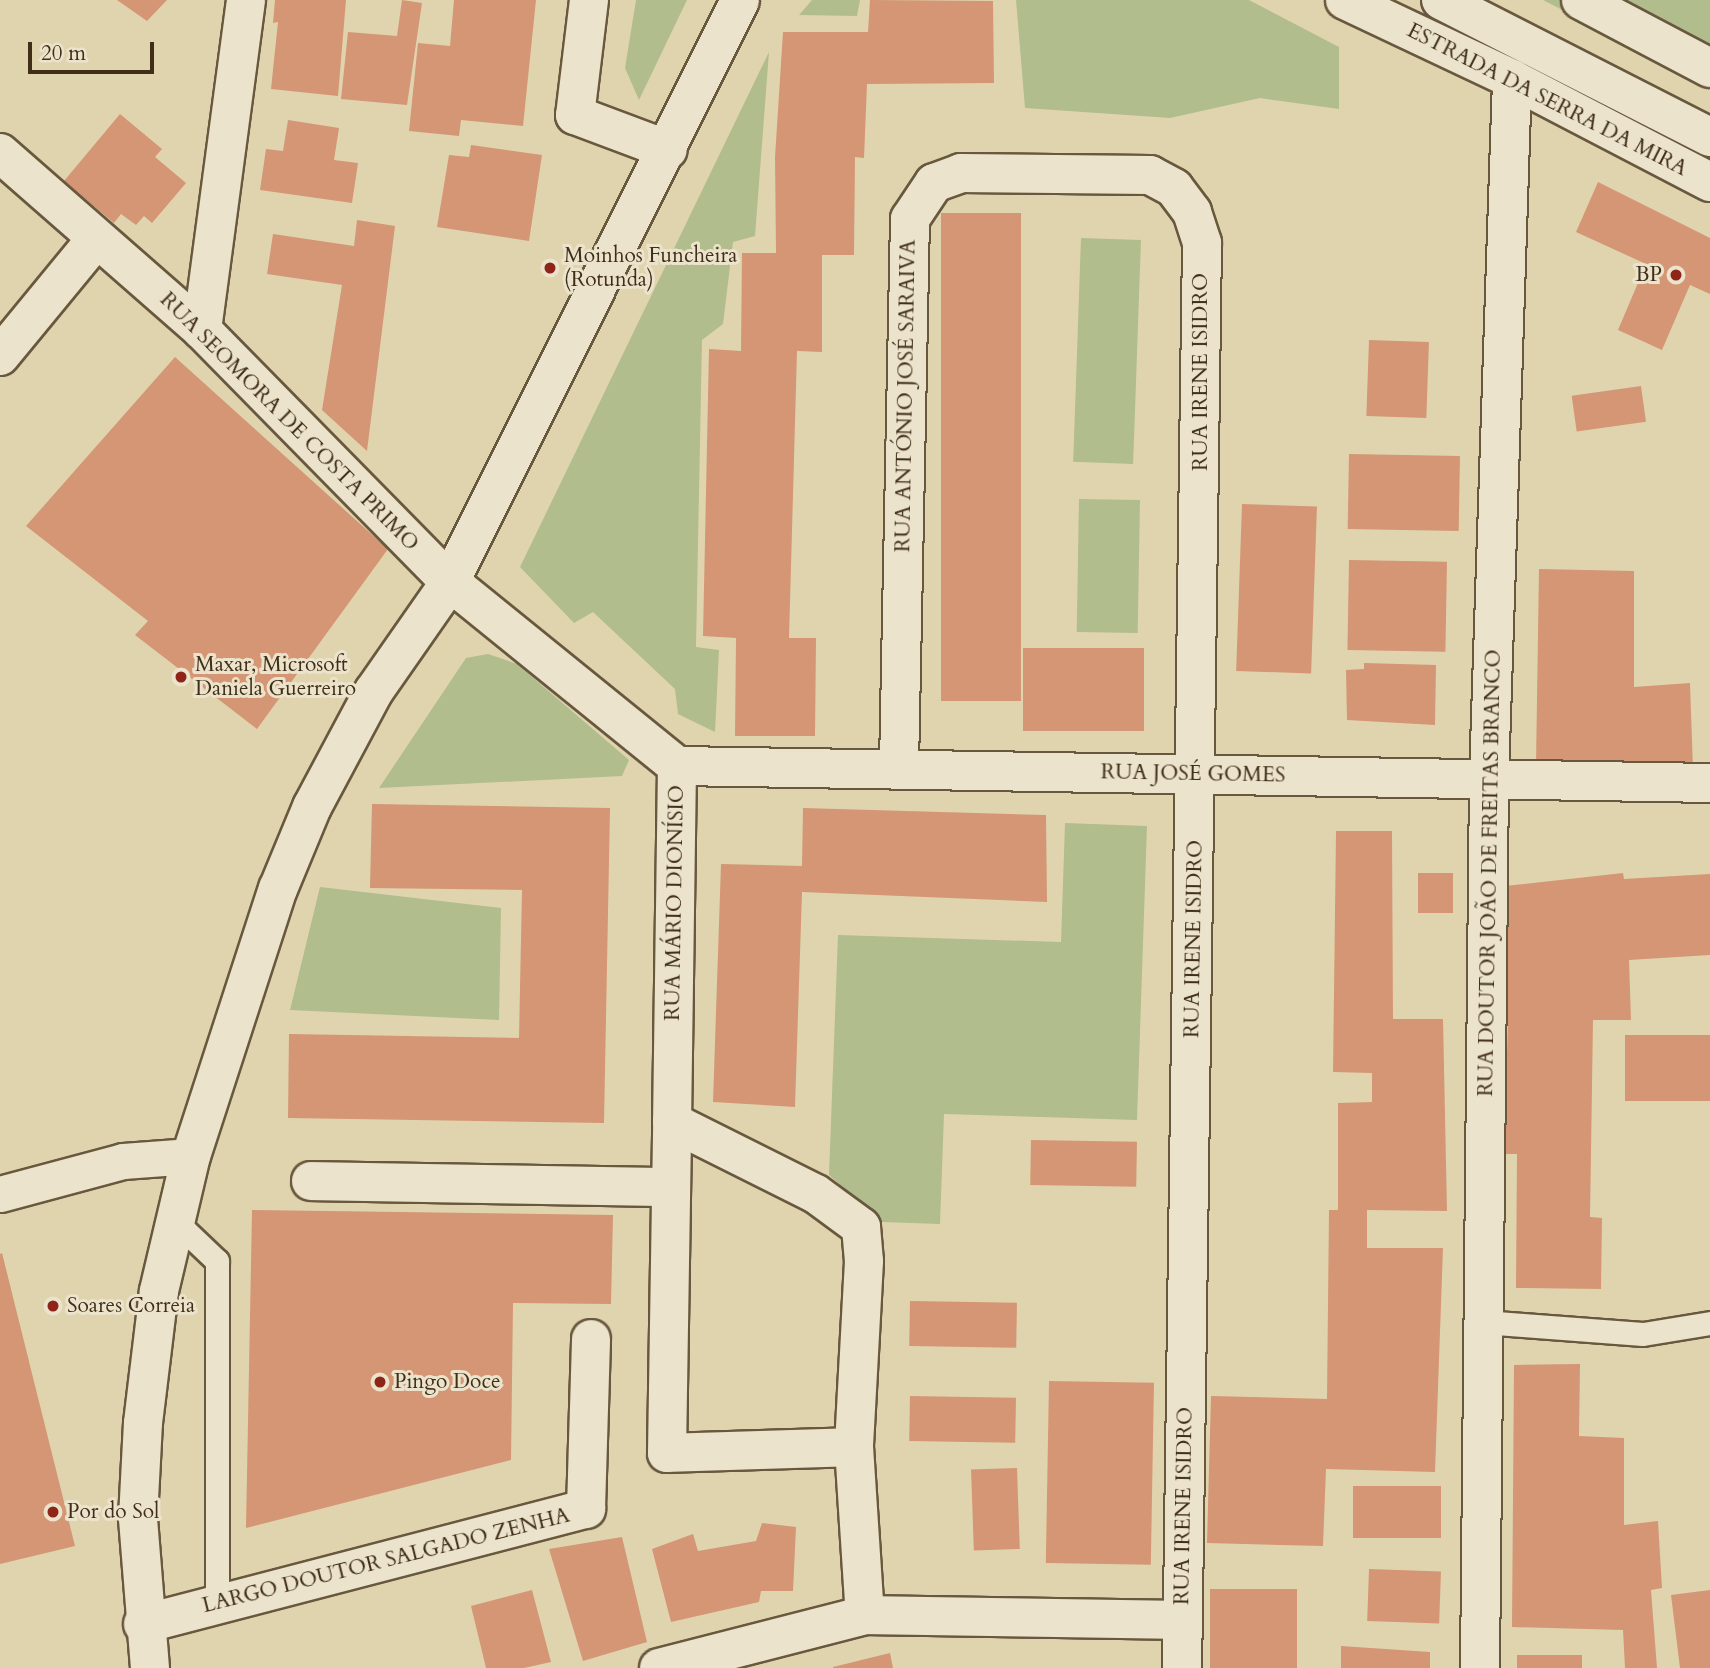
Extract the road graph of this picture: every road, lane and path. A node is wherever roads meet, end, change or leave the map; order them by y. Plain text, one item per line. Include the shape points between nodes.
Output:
1 (246, 0) edge
2 (589, 0) edge
3 (740, 0) edge
4 (1345, 0) edge
5 (1441, 0) edge
6 (1581, 0) edge
7 (1710, 68) edge
8 (1512, 79) junction
9 (1710, 138) edge
10 (668, 150) junction
11 (0, 153) edge
12 (1710, 182) edge
13 (1192, 212) joint
14 (96, 239) junction
15 (202, 330) junction
16 (0, 356) edge
17 (450, 582) junction
18 (677, 766) junction
19 (899, 766) junction
20 (1198, 776) junction
21 (1489, 777) junction
22 (1710, 783) edge
23 (672, 1122) junction
24 (191, 1156) junction
25 (311, 1181) dead end
26 (671, 1187) junction
27 (0, 1194) edge
28 (174, 1220) junction
29 (1483, 1322) junction
30 (1710, 1323) edge
31 (591, 1339) dead end
32 (854, 1447) junction
33 (217, 1604) junction
34 (865, 1615) junction
35 (1182, 1620) junction
36 (143, 1624) junction
37 (150, 1668) edge
38 (659, 1668) edge
39 (1182, 1668) edge
40 (1480, 1668) edge

1 - 15 street
2 - 10 street via 575,115
3 - 10 street
4 - 8 street, ESTRADA DA SERRA DA MIRA
5 - 9 street, ESTRADA DA SERRA DA MIRA
6 - 7 street
8 - 12 street, ESTRADA DA SERRA DA MIRA
8 - 21 street, RUA DOUTOR JOÃO DE FREITAS BRANCO
10 - 17 street
11 - 14 street, RUA SEOMORA DE COSTA PRIMO
13 - 19 street, RUA ANTÓNIO JOSÉ SARAIVA via 1174,188 1150,175 961,173 934,183 910,219
13 - 20 street, RUA IRENE ISIDRO via 1202,243
14 - 15 street, RUA SEOMORA DE COSTA PRIMO
14 - 16 street
15 - 17 street, RUA SEOMORA DE COSTA PRIMO
17 - 18 street, RUA MÁRIO DIONÍSIO
17 - 24 street via 374,691 312,807 243,989
18 - 19 street, RUA JOSÉ GOMES
18 - 23 street, RUA MÁRIO DIONÍSIO
19 - 20 street, RUA JOSÉ GOMES
20 - 21 street, RUA JOSÉ GOMES
20 - 35 street, RUA IRENE ISIDRO
21 - 22 street, RUA JOSÉ GOMES
21 - 29 street, RUA DOUTOR JOÃO DE FREITAS BRANCO
23 - 26 street
23 - 32 street via 816,1194 861,1227 864,1261
24 - 27 street via 123,1161
24 - 28 street
25 - 26 street
26 - 32 street via 667,1453
28 - 33 lane via 217,1261
28 - 36 street via 159,1291 143,1423 138,1518
29 - 30 lane via 1643,1334
29 - 40 street, RUA DOUTOR JOÃO DE FREITAS BRANCO
31 - 33 street, LARGO DOUTOR SALGADO ZENHA via 586,1509
32 - 34 street
33 - 36 street, LARGO DOUTOR SALGADO ZENHA
34 - 35 street
34 - 38 street
35 - 39 street, RUA IRENE ISIDRO
36 - 37 street

